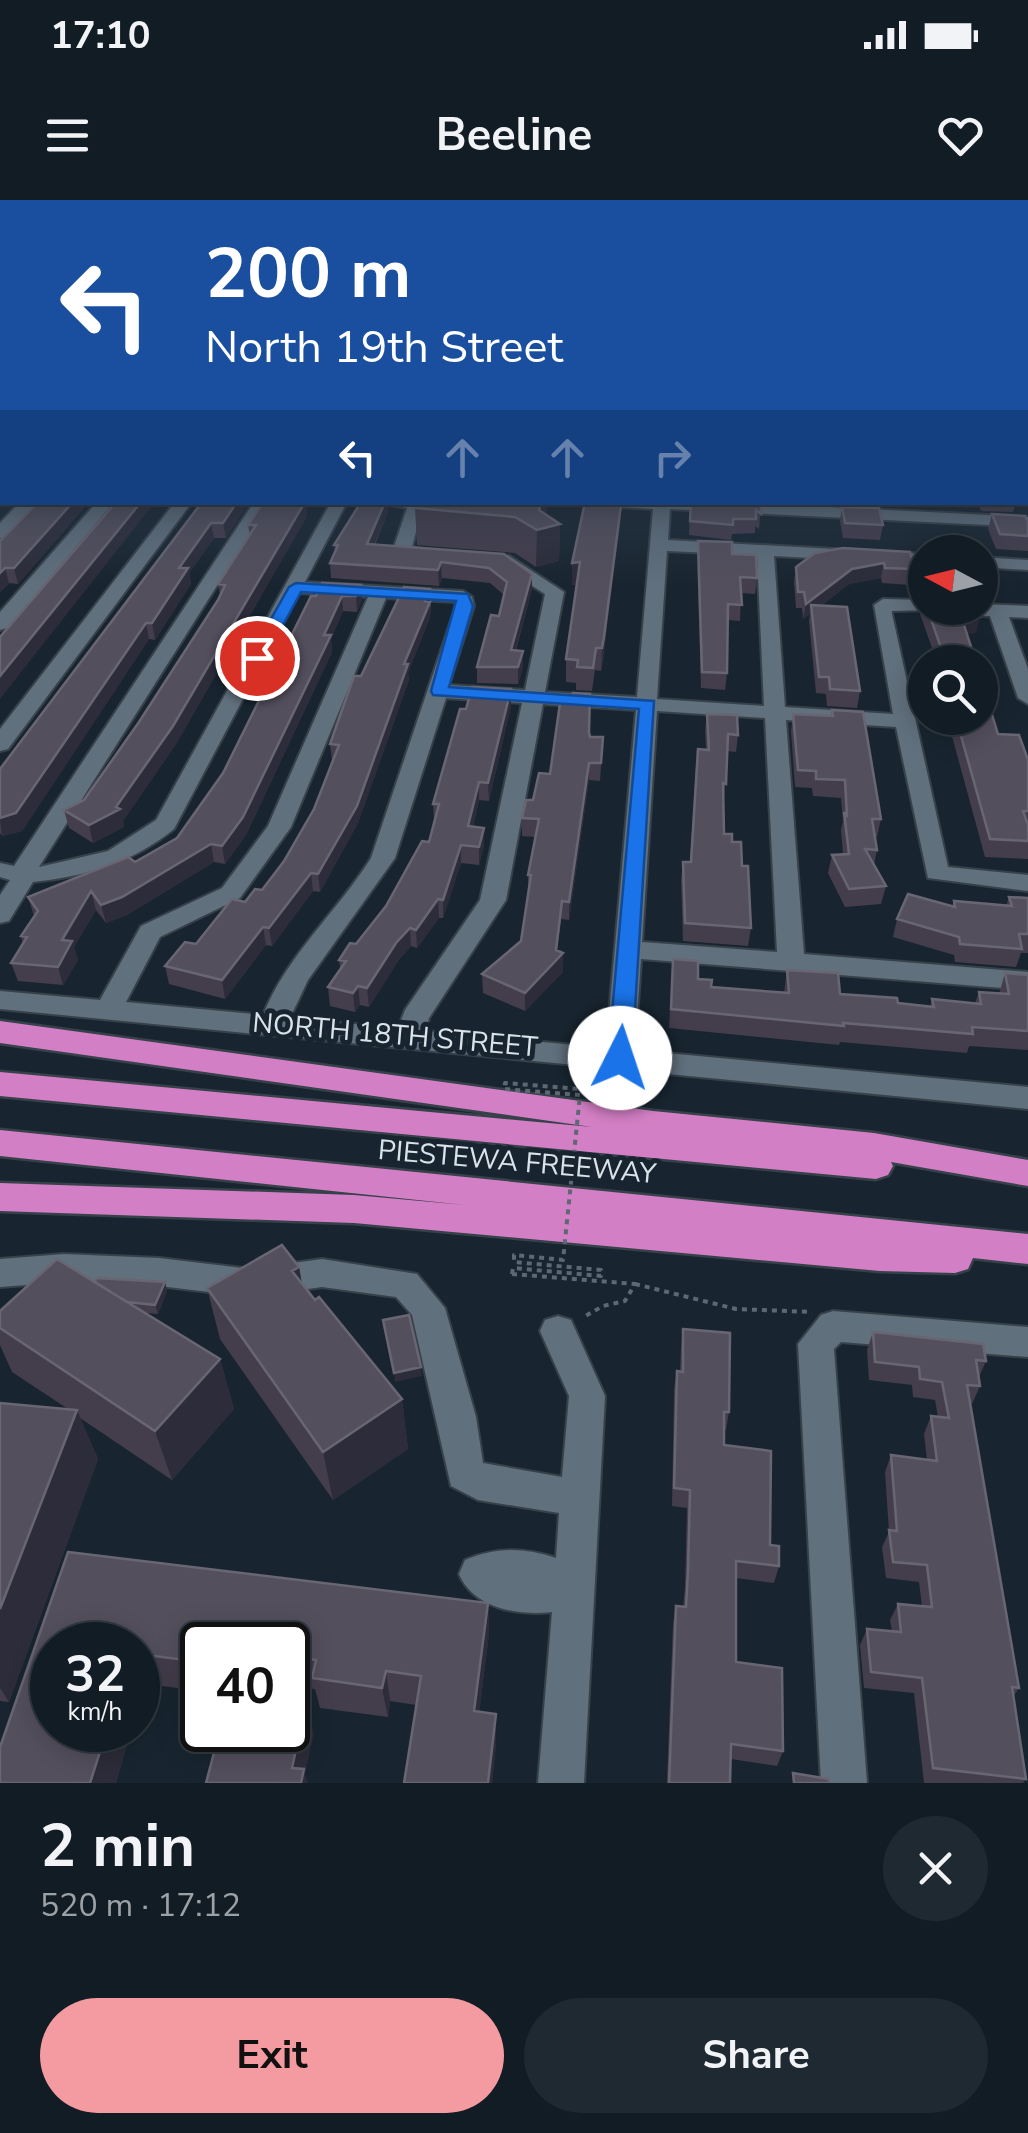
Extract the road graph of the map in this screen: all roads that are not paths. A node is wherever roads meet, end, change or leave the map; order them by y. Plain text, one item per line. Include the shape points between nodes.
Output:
1 (27, 505) edge
2 (103, 505) edge
3 (182, 505) edge
4 (260, 505) edge
5 (337, 505) edge
6 (417, 505) edge
7 (662, 505) edge
8 (714, 505) edge
9 (818, 507) edge
10 (1028, 522) edge
11 (0, 533) edge
12 (659, 545) junction
13 (765, 551) junction
14 (454, 558) edge
15 (908, 558) edge
16 (491, 560) edge
17 (998, 563) edge
18 (1028, 564) edge
19 (296, 587) junction
20 (379, 592) junction
21 (908, 606) edge
22 (998, 610) joint
23 (1028, 612) edge
24 (0, 624) edge
25 (440, 691) junction
26 (534, 697) junction
27 (1028, 698) edge
28 (648, 704) junction
29 (775, 712) junction
30 (905, 721) junction
31 (0, 744) edge
32 (12, 873) edge
33 (1028, 882) edge
34 (0, 915) edge
35 (628, 949) junction
36 (791, 962) junction
37 (1028, 981) edge
38 (0, 1000) edge
39 (108, 1010) junction
40 (274, 1024) junction
41 (0, 1032) edge
42 (410, 1036) junction
43 (620, 1058) junction
44 (0, 1084) edge
45 (1028, 1098) edge
46 (0, 1143) edge
47 (1028, 1173) edge
48 (1028, 1181) edge
49 (0, 1198) edge
50 (1028, 1249) edge
51 (1028, 1259) edge
52 (0, 1273) edge
53 (558, 1332) road end
54 (1028, 1342) edge
55 (580, 1498) junction
56 (561, 1783) edge
57 (844, 1783) edge

1 - 11 street
2 - 24 street
3 - 31 street
4 - 32 street via 27,862
5 - 19 street
6 - 14 street via 402,550
7 - 12 street
8 - 9 street
9 - 10 street
12 - 13 street
12 - 28 street
13 - 15 street
13 - 29 street
16 - 26 street via 509,561 555,592
17 - 18 street
19 - 20 street
19 - 32 street via 166,824 139,848 100,864
20 - 25 street via 463,597
20 - 39 street via 279,827 231,893 150,932
21 - 30 street via 884,605
22 - 23 street
22 - 27 street
25 - 26 street
25 - 40 street via 384,858 290,983
26 - 28 street
26 - 42 street via 493,900 415,1017
28 - 29 street
28 - 35 street
29 - 30 street
29 - 36 street
30 - 33 street via 938,873
32 - 34 street
35 - 36 street
35 - 43 street
36 - 37 street
38 - 39 street, NORTH 18TH STREET
39 - 40 street, NORTH 18TH STREET
40 - 42 street, NORTH 18TH STREET
41 - 47 highway via 874,1146
42 - 43 street, NORTH 18TH STREET
43 - 45 street, NORTH 18TH STREET
44 - 48 highway, PIESTEWA FREEWAY
46 - 50 highway, PIESTEWA FREEWAY
49 - 51 highway via 354,1209 880,1256
52 - 55 street via 121,1270 251,1284 322,1273 405,1284 428,1308 466,1473 478,1482
53 - 55 street via 587,1396
54 - 57 street via 833,1326 816,1344
55 - 56 street

